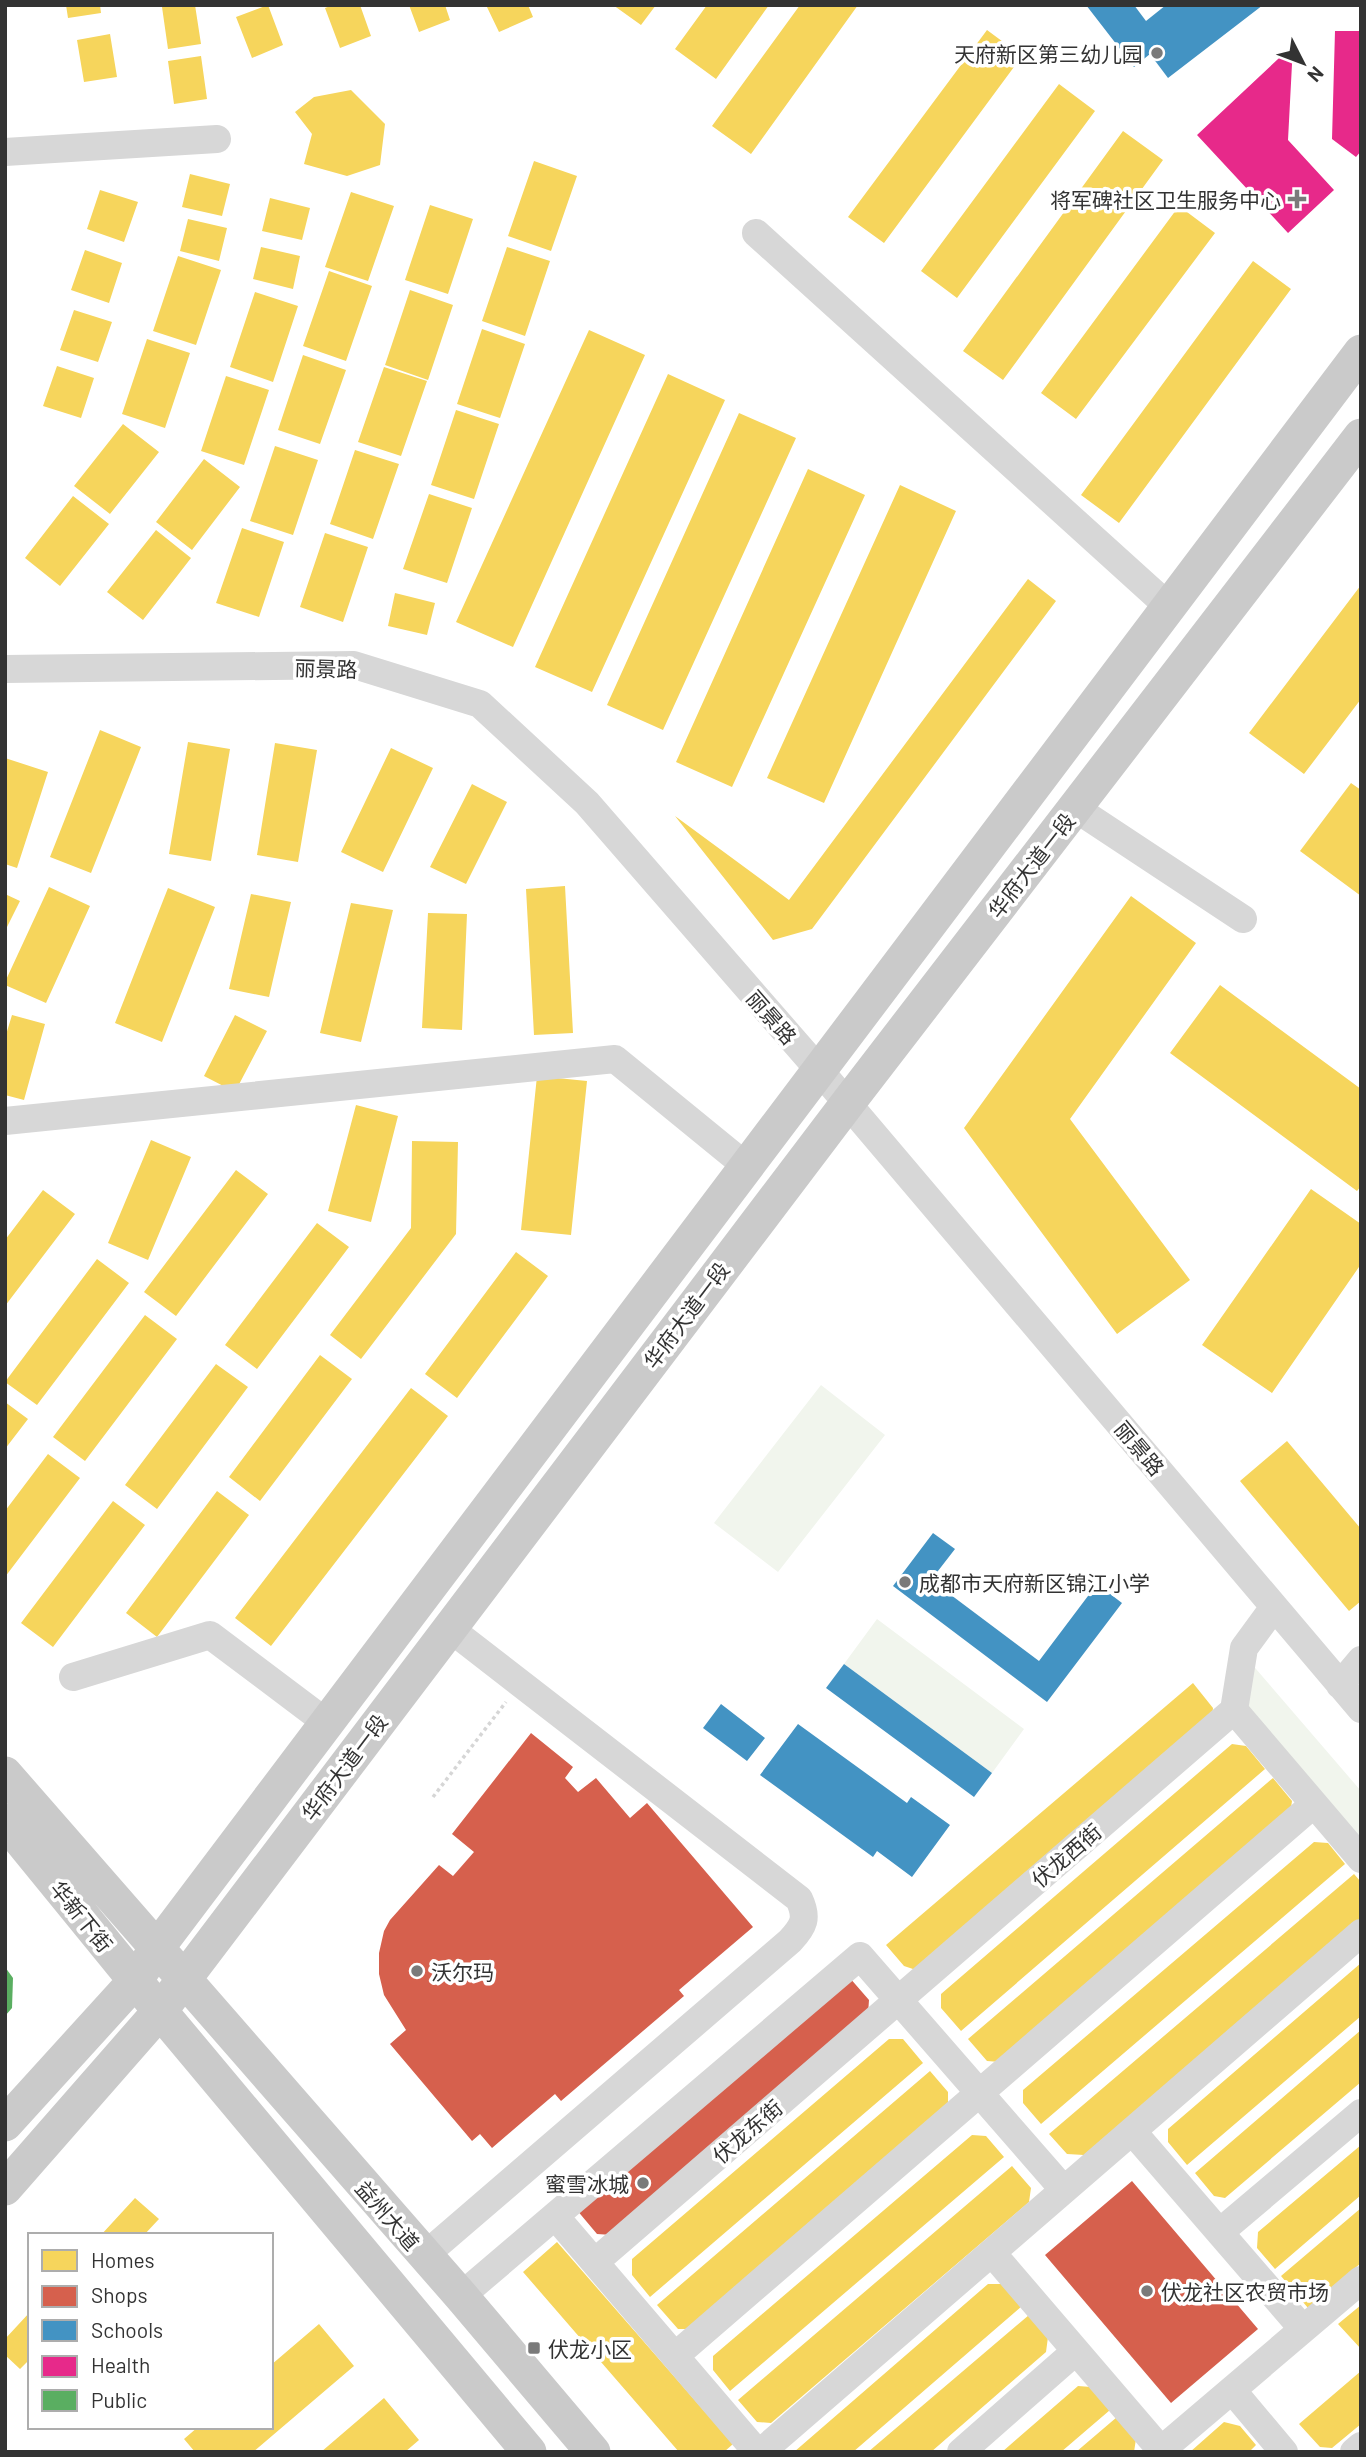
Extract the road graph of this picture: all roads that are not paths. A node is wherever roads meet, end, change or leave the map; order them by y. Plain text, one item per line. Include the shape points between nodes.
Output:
1 (217, 139) dead end
2 (5, 152) edge
3 (756, 233) dead end
4 (1361, 352) edge
5 (1361, 436) edge
6 (1168, 607) junction
7 (5, 669) edge
8 (1075, 808) junction
9 (1243, 919) dead end
10 (820, 1071) junction
11 (847, 1104) junction
12 (5, 1121) edge
13 (746, 1166) junction
14 (1274, 1607) junction
15 (449, 1628) junction
16 (1361, 1660) edge
17 (73, 1677) dead end
18 (1340, 1685) junction
19 (1361, 1709) edge
20 (1234, 1710) junction
21 (327, 1723) junction
22 (5, 1774) edge
23 (1314, 1804) junction
24 (5, 1821) edge
25 (1361, 1859) edge
26 (1361, 1933) edge
27 (157, 1948) junction
28 (184, 1978) junction
29 (135, 1981) junction
30 (899, 2000) junction
31 (160, 2011) junction
32 (979, 2093) junction
33 (1361, 2113) edge
34 (5, 2123) edge
35 (1132, 2131) junction
36 (5, 2188) edge
37 (1064, 2190) junction
38 (555, 2216) junction
39 (1220, 2232) junction
40 (992, 2253) junction
41 (424, 2256) junction
42 (595, 2262) junction
43 (1361, 2280) edge
44 (461, 2296) junction
45 (1303, 2329) junction
46 (1076, 2351) junction
47 (675, 2356) junction
48 (1232, 2390) junction
49 (1361, 2446) edge
50 (1160, 2451) edge
51 (529, 2452) edge
52 (593, 2452) edge
53 (759, 2452) edge
54 (961, 2452) edge
55 (1284, 2452) edge
56 (1354, 2452) edge

1 - 2 street
3 - 6 street
4 - 6 main road
5 - 8 main road, 华府大道一段
6 - 10 main road
7 - 10 street, 丽景路 via 355,665 480,704 587,803
8 - 9 street
8 - 11 main road, 华府大道一段
10 - 11 street, 丽景路
10 - 13 main road
11 - 14 street, 丽景路
11 - 15 main road, 华府大道一段
12 - 13 street via 615,1059
13 - 21 main road
14 - 18 street, 丽景路
14 - 20 street via 1244,1648
15 - 28 main road, 华府大道一段
15 - 41 street via 799,1899 805,1911 804,1922 790,1941
16 - 18 street
17 - 21 street via 210,1635
18 - 19 street, 丽景路
20 - 23 street
20 - 30 street, 伏龙西街
21 - 27 main road
22 - 27 main road, 益州大道
23 - 25 street
23 - 32 street
24 - 29 main road, 华新下街
26 - 35 street
27 - 28 main road, 益州大道
27 - 29 main road
28 - 31 main road, 华府大道一段
28 - 41 main road, 益州大道
29 - 31 main road, 华新下街
29 - 34 main road
30 - 32 street
30 - 38 street via 860,1956
30 - 42 street, 伏龙东街
31 - 36 main road, 华府大道一段
31 - 51 main road, 益州大道
32 - 37 street
32 - 47 street
33 - 39 street
35 - 37 street
35 - 39 street
37 - 40 street
38 - 42 street
38 - 44 street
39 - 45 street
40 - 46 street
40 - 53 street
41 - 44 main road, 益州大道
42 - 47 street
43 - 45 street
44 - 52 main road, 益州大道
45 - 48 street
46 - 50 street
46 - 54 street
47 - 53 street
48 - 50 street
48 - 55 street
49 - 56 street

